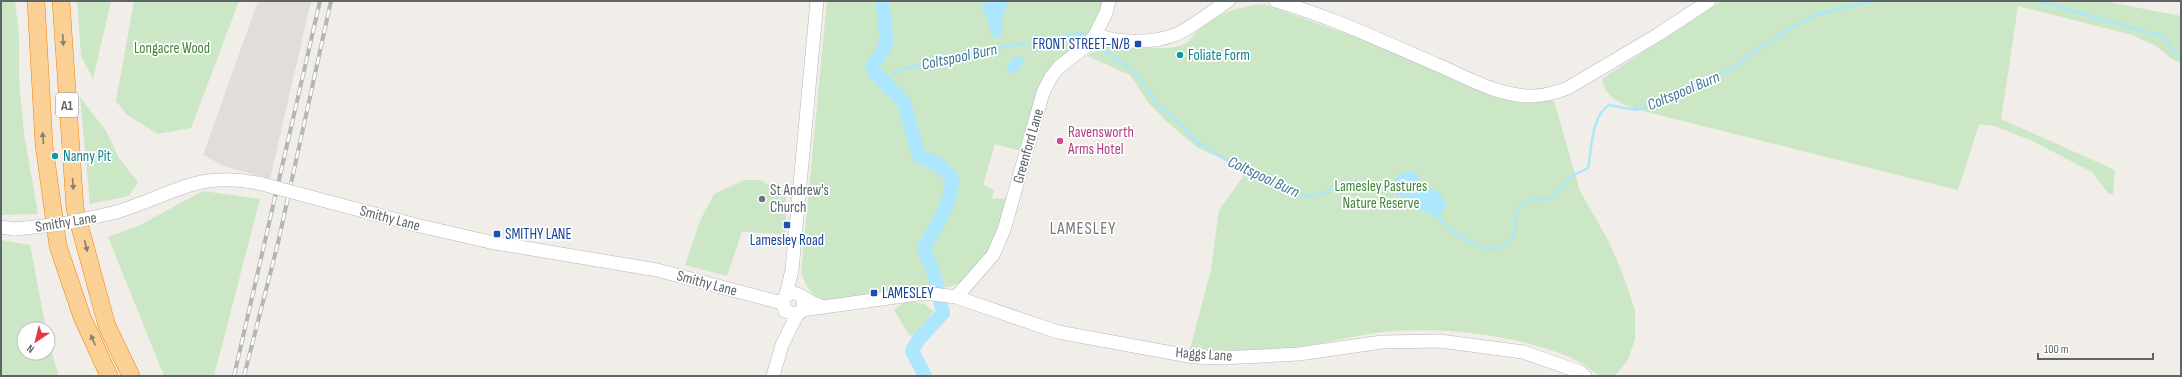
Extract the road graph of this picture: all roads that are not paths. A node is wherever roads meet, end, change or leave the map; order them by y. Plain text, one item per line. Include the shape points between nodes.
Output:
1 (36, 1) edge
2 (60, 1) edge
3 (817, 1) edge
4 (1109, 1) edge
5 (1228, 1) edge
6 (1276, 1) edge
7 (1709, 1) edge
8 (1095, 35) junction
9 (1, 227) edge
10 (954, 297) junction
11 (794, 303) junction
12 (109, 376) edge
13 (131, 376) edge
14 (773, 376) edge
15 (1585, 376) edge

12 -> 1 highway, A1 via 82,317 58,246 43,137
2 -> 13 highway, A1 via 75,209 107,326
3 - 11 street via 792,270
4 - 8 street, Greenford Lane
5 - 8 street via 1177,34 1150,40 1106,39
6 - 7 street via 1340,23 1473,80 1509,93 1533,96 1568,88
8 - 10 street, Greenford Lane via 1051,77 1043,93 1004,230 993,255
9 - 11 street, Smithy Lane, bridge via 15,229 62,224 113,213 184,185 202,181 237,180 262,184 490,242 657,270
10 - 11 street, Haggs Lane via 925,294 825,306
10 - 15 street, Haggs Lane via 1058,332 1194,357 1299,354 1382,342 1440,341 1523,352
11 - 14 street

